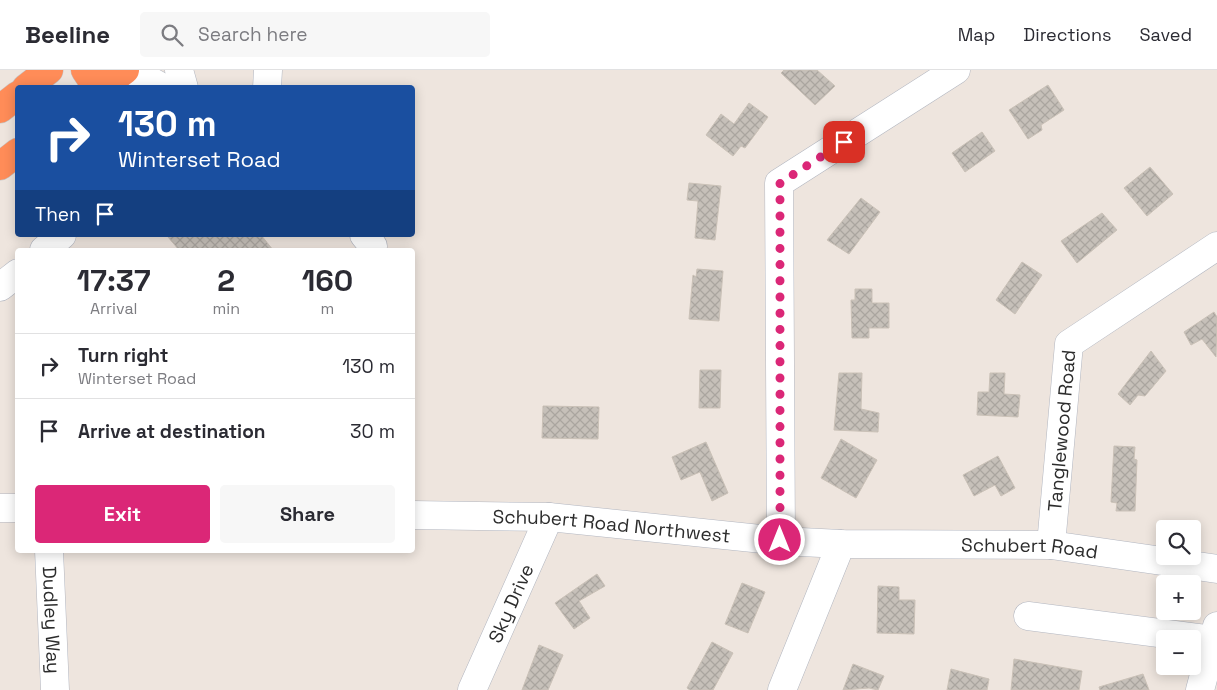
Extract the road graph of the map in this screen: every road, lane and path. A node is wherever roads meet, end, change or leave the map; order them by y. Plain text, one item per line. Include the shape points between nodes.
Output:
1 (49, 70) edge
2 (85, 70) edge
3 (125, 70) edge
4 (131, 70) edge
5 (180, 70) edge
6 (268, 70) edge
7 (956, 70) edge
8 (30, 85) edge
9 (95, 85) edge
10 (105, 85) edge
11 (158, 85) edge
12 (183, 85) edge
13 (267, 85) edge
14 (15, 97) edge
15 (0, 109) edge
16 (15, 154) edge
17 (0, 166) edge
18 (60, 237) edge
19 (1217, 246) edge
20 (46, 248) edge
21 (15, 275) edge
22 (0, 287) edge
23 (0, 508) edge
24 (15, 508) edge
25 (415, 515) edge
26 (549, 517) junction
27 (780, 540) junction
28 (841, 544) junction
29 (1051, 545) junction
30 (49, 553) edge
31 (1217, 569) edge
32 (1028, 616) dead end
33 (1215, 633) edge
34 (55, 690) edge
35 (472, 690) edge
36 (782, 690) edge
37 (1200, 690) edge

1 - 8 highway
2 - 9 highway
3 - 10 highway
4 - 11 street
5 - 12 street
6 - 13 street
7 - 27 street via 780,183
14 - 15 highway
16 - 17 highway
18 - 20 street
19 - 29 street, Tanglewood Road via 1069,344
21 - 22 street
23 - 24 street
25 - 26 street, Schubert Road Northwest
26 - 27 street, Schubert Road Northwest
26 - 35 street, Sky Drive
27 - 28 street, Schubert Road Northwest
28 - 29 street, Schubert Road
28 - 36 street
29 - 31 street, Schubert Road
30 - 34 street, Dudley Way
32 - 33 street
33 - 37 street

